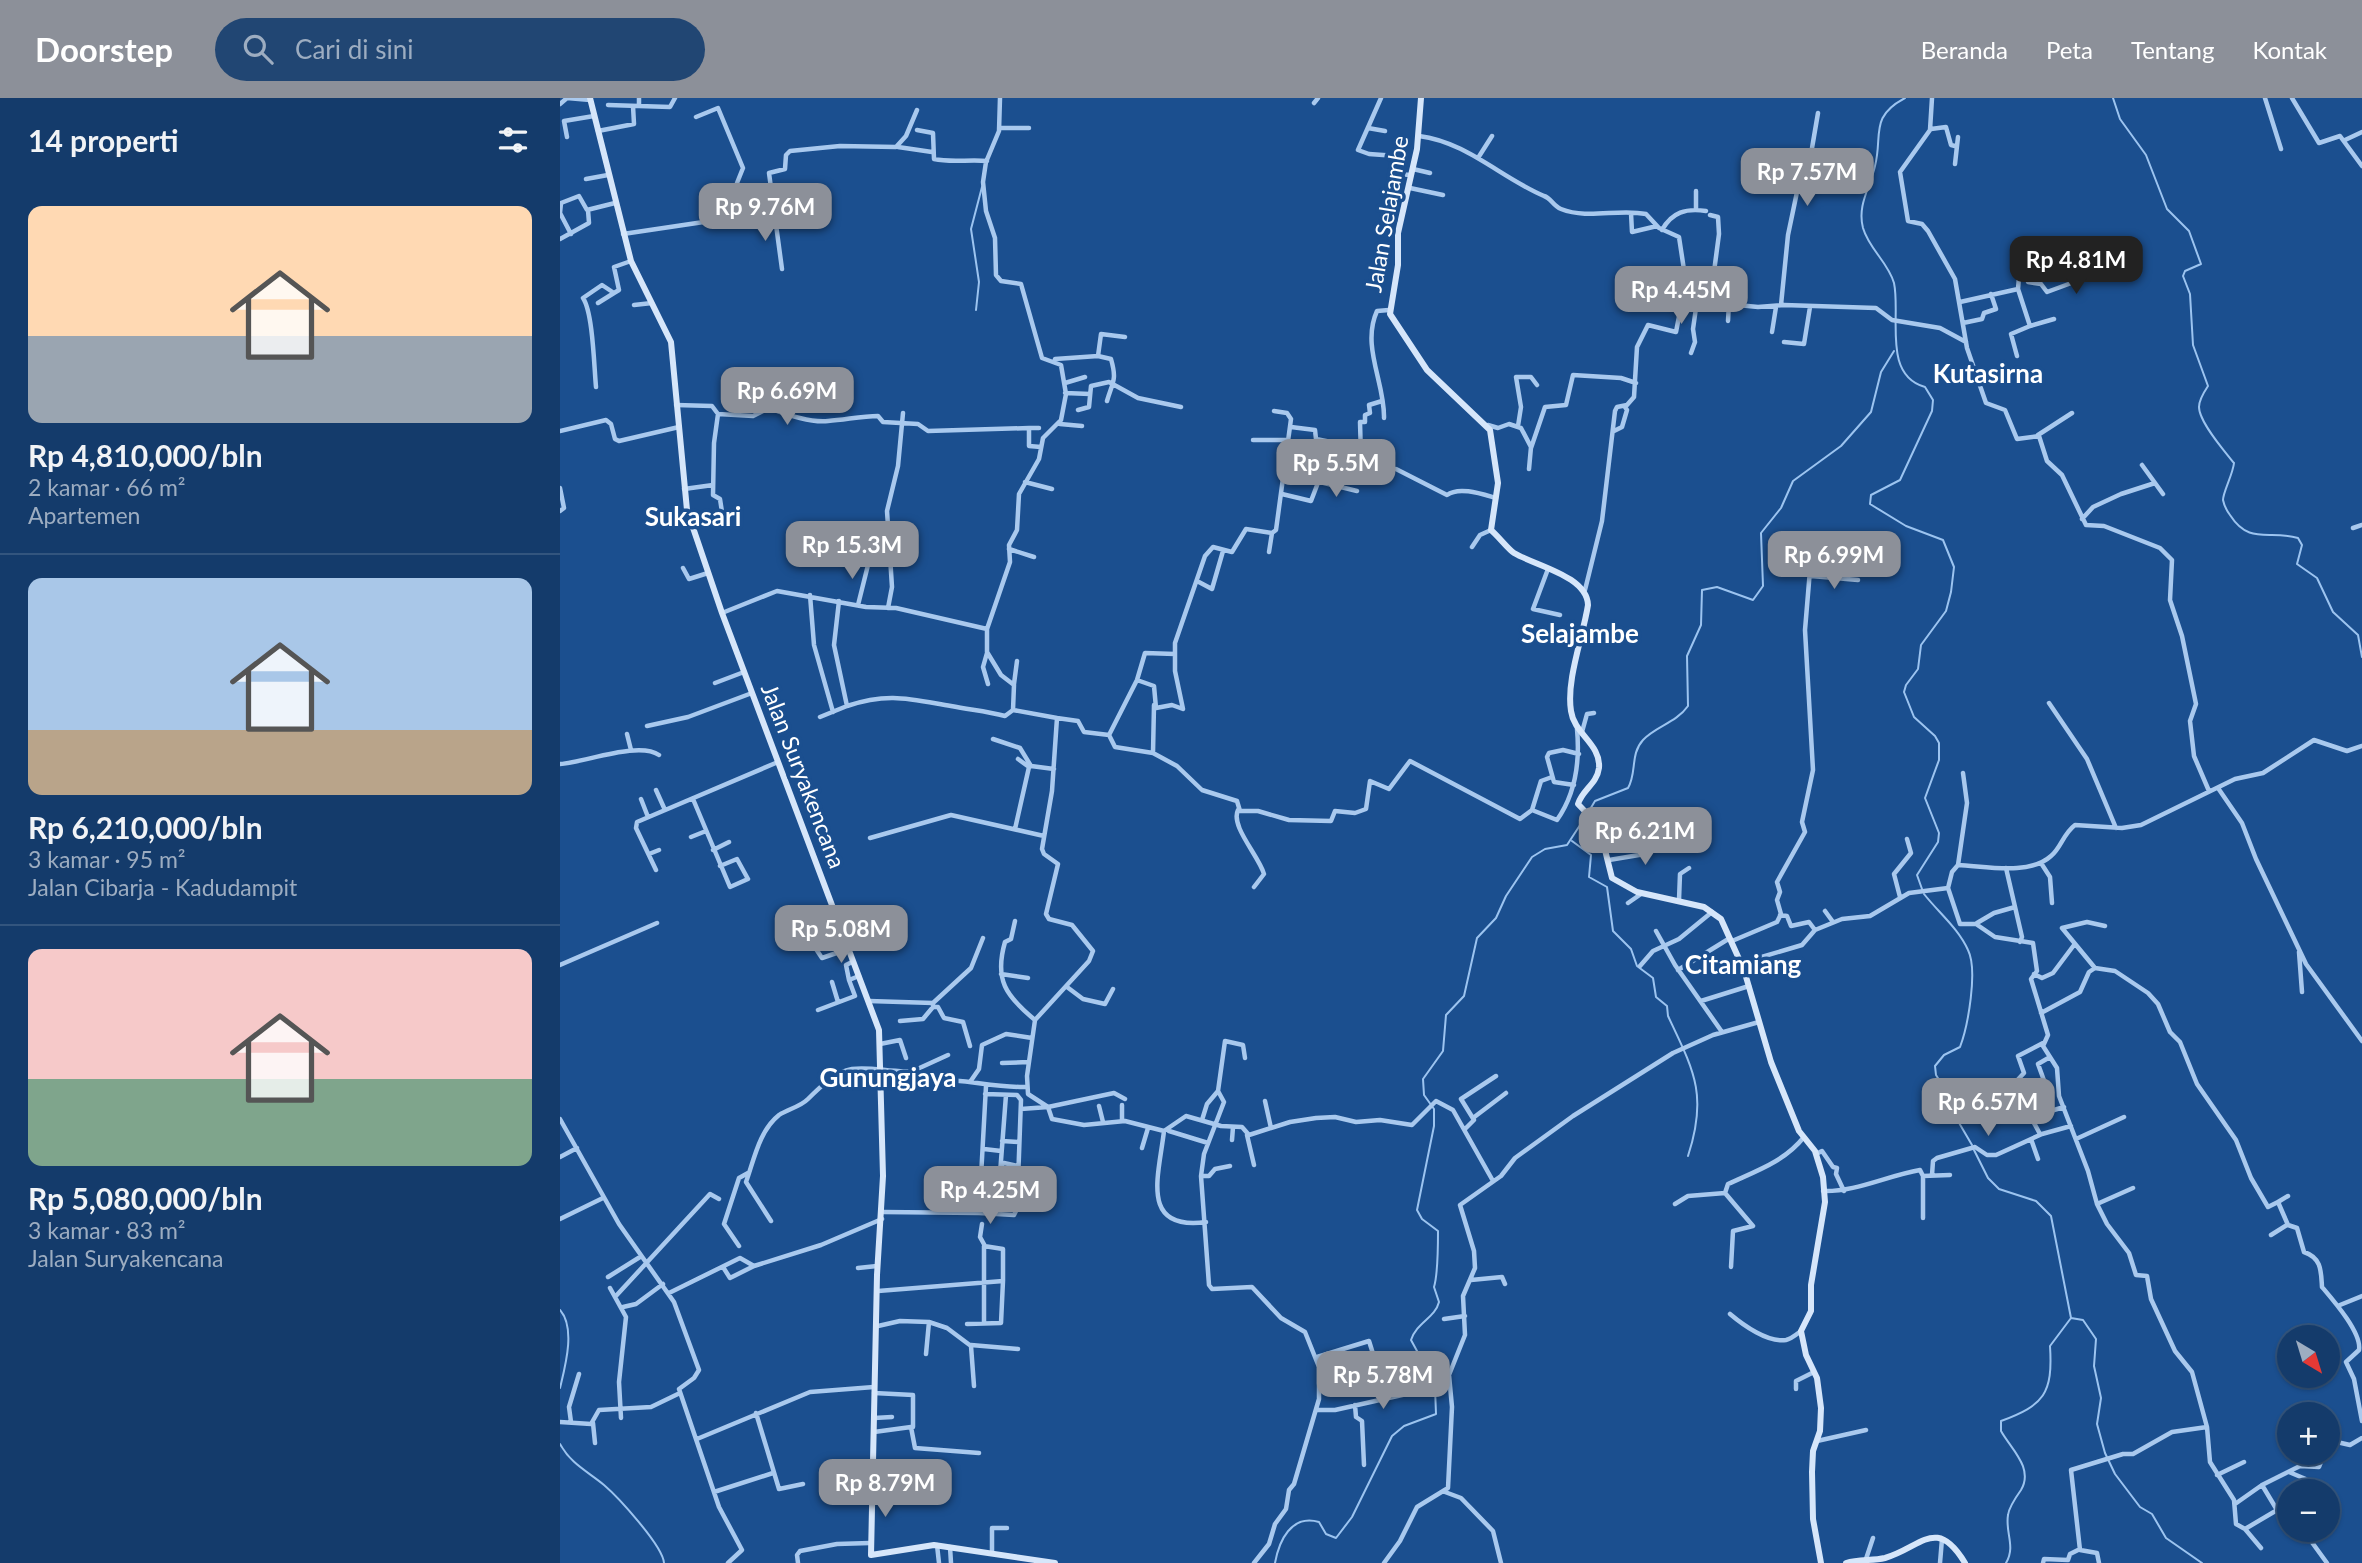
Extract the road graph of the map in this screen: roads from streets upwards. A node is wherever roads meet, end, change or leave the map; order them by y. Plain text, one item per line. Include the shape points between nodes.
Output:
1 (639, 98) edge
2 (675, 98) edge
3 (1000, 98) edge
4 (1381, 98) edge
5 (1421, 98) edge
6 (1931, 98) edge
7 (2264, 98) edge
8 (2292, 98) edge
9 (590, 99) edge
10 (560, 104) edge
11 (608, 104) dead end
12 (636, 106) junction
13 (917, 110) dead end
14 (1818, 113) dead end
15 (594, 116) junction
16 (696, 117) dead end
17 (999, 128) junction
18 (1029, 128) dead end
19 (1368, 128) junction
20 (917, 130) dead end
21 (1930, 130) junction
22 (598, 131) junction
23 (1385, 131) dead end
24 (2362, 132) edge
25 (1419, 136) junction
26 (1492, 136) dead end
27 (567, 137) dead end
28 (1958, 137) dead end
29 (2345, 140) junction
30 (1955, 146) junction
31 (897, 147) junction
32 (2281, 149) dead end
33 (932, 152) junction
34 (1478, 158) junction
35 (986, 161) junction
36 (1955, 164) dead end
37 (2362, 166) edge
38 (1412, 172) junction
39 (1430, 173) dead end
40 (608, 175) junction
41 (586, 179) dead end
42 (1410, 188) junction
43 (1696, 191) dead end
44 (1443, 195) dead end
45 (754, 201) dead end
46 (615, 202) junction
47 (1696, 209) junction
48 (588, 210) junction
49 (560, 213) edge
50 (773, 213) junction
51 (1631, 213) junction
52 (757, 214) junction
53 (744, 216) junction
54 (1659, 228) junction
55 (763, 232) dead end
56 (570, 234) junction
57 (623, 234) junction
58 (560, 239) edge
59 (631, 261) junction
60 (2120, 265) dead end
61 (782, 270) dead end
62 (2018, 289) junction
63 (614, 293) junction
64 (1688, 293) junction
65 (1992, 294) junction
66 (1697, 301) junction
67 (1710, 302) junction
68 (1729, 302) junction
69 (1960, 302) junction
70 (597, 303) dead end
71 (653, 303) junction
72 (634, 305) dead end
73 (1779, 306) junction
74 (1810, 307) junction
75 (1389, 310) junction
76 (2053, 319) dead end
77 (1728, 321) dead end
78 (1964, 323) junction
79 (2030, 326) junction
80 (1773, 331) dead end
81 (1125, 337) dead end
82 (1784, 342) dead end
83 (1966, 342) junction
84 (1691, 353) dead end
85 (1098, 356) junction
86 (2017, 356) dead end
87 (1055, 361) junction
88 (1085, 377) dead end
89 (1065, 383) junction
90 (1636, 383) junction
91 (1537, 385) dead end
92 (1115, 386) junction
93 (597, 387) dead end
94 (1065, 393) junction
95 (1090, 394) junction
96 (1107, 401) dead end
97 (1382, 401) junction
98 (676, 405) junction
99 (1181, 407) dead end
100 (1625, 407) junction
101 (1078, 410) dead end
102 (1274, 411) dead end
103 (904, 413) dead end
104 (2072, 413) dead end
105 (718, 414) junction
106 (1384, 418) dead end
107 (1060, 424) junction
108 (902, 425) junction
109 (1487, 425) junction
110 (1082, 426) dead end
111 (1518, 426) junction
112 (678, 427) junction
113 (1291, 427) junction
114 (1029, 428) junction
115 (1039, 428) dead end
116 (560, 431) edge
117 (1614, 431) junction
118 (2037, 435) junction
119 (1253, 440) dead end
120 (1287, 440) junction
121 (1041, 447) junction
122 (1531, 448) junction
123 (1327, 460) junction
124 (1286, 461) junction
125 (2142, 464) dead end
126 (1325, 468) junction
127 (1396, 468) dead end
128 (1352, 469) dead end
129 (1528, 469) dead end
130 (1025, 482) junction
131 (1320, 482) junction
132 (2155, 483) junction
133 (713, 485) junction
134 (560, 488) edge
135 (684, 489) junction
136 (1052, 489) dead end
137 (1357, 491) dead end
138 (1282, 494) junction
139 (2163, 494) dead end
140 (1496, 498) junction
141 (560, 511) edge
142 (2082, 519) junction
143 (2362, 524) edge
144 (724, 525) dead end
145 (2353, 528) dead end
146 (1491, 530) junction
147 (1272, 533) junction
148 (1813, 534) dead end
149 (1472, 547) dead end
150 (1009, 549) junction
151 (1223, 551) junction
152 (1269, 552) dead end
153 (1034, 557) dead end
154 (869, 561) dead end
155 (683, 568) dead end
156 (1548, 569) junction
157 (708, 573) junction
158 (1811, 576) junction
159 (1858, 580) dead end
160 (1197, 581) junction
161 (1585, 590) junction
162 (810, 595) junction
163 (839, 601) junction
164 (858, 605) junction
165 (888, 608) junction
166 (722, 614) junction
167 (1560, 615) dead end
168 (987, 629) junction
169 (987, 652) junction
170 (1175, 654) junction
171 (1017, 661) dead end
172 (745, 672) junction
173 (1137, 680) junction
174 (715, 683) dead end
175 (988, 684) dead end
176 (1014, 685) junction
177 (753, 693) junction
178 (2049, 703) dead end
179 (1154, 705) junction
180 (847, 706) junction
181 (1013, 710) junction
182 (833, 712) junction
183 (1594, 713) dead end
184 (820, 718) dead end
185 (1057, 718) junction
186 (647, 726) dead end
187 (1579, 731) junction
188 (627, 734) dead end
189 (1109, 735) junction
190 (993, 739) dead end
191 (2362, 746) edge
192 (631, 750) junction
193 (1153, 753) junction
194 (1579, 754) junction
195 (659, 755) dead end
196 (1018, 759) dead end
197 (779, 761) junction
198 (560, 764) edge
199 (1054, 769) junction
200 (1964, 774) dead end
201 (1552, 777) junction
202 (1574, 785) junction
203 (2218, 787) junction
204 (656, 790) dead end
205 (2209, 791) junction
206 (641, 799) dead end
207 (694, 799) junction
208 (665, 810) junction
209 (1238, 810) junction
210 (1532, 810) junction
211 (648, 817) junction
212 (1635, 822) dead end
213 (1614, 826) dead end
214 (2116, 828) junction
215 (1015, 829) junction
216 (706, 831) junction
217 (1044, 836) junction
218 (691, 837) dead end
219 (870, 838) dead end
220 (1907, 839) dead end
221 (1661, 841) dead end
222 (729, 842) dead end
223 (659, 850) dead end
224 (713, 850) junction
225 (649, 854) junction
226 (1609, 860) junction
227 (2042, 863) junction
228 (1958, 865) junction
229 (720, 866) junction
230 (1689, 868) dead end
231 (2006, 868) junction
232 (656, 870) dead end
233 (1254, 887) dead end
234 (1948, 888) junction
235 (1642, 893) junction
236 (1900, 897) junction
237 (1679, 900) junction
238 (1628, 903) dead end
239 (2052, 904) dead end
240 (2015, 907) junction
241 (1713, 911) junction
242 (1825, 911) dead end
243 (1780, 915) junction
244 (1015, 921) dead end
245 (1833, 922) junction
246 (657, 923) dead end
247 (1976, 924) junction
248 (2105, 926) dead end
249 (1815, 930) junction
250 (1656, 931) dead end
251 (983, 938) dead end
252 (877, 939) dead end
253 (1732, 939) junction
254 (2020, 942) junction
255 (1664, 945) junction
256 (2074, 945) junction
257 (808, 947) dead end
258 (848, 948) junction
259 (2299, 951) junction
260 (852, 961) junction
261 (1741, 963) junction
262 (560, 965) edge
263 (1640, 967) dead end
264 (2095, 968) junction
265 (1678, 970) junction
266 (1001, 974) junction
267 (2034, 974) junction
268 (860, 975) junction
269 (1028, 978) dead end
270 (849, 980) junction
271 (832, 982) dead end
272 (1749, 986) junction
273 (1067, 987) junction
274 (1113, 989) dead end
275 (2302, 992) dead end
276 (869, 1001) junction
277 (1701, 1001) junction
278 (838, 1002) junction
279 (933, 1005) junction
280 (818, 1010) dead end
281 (2041, 1013) junction
282 (1035, 1020) junction
283 (900, 1021) dead end
284 (1759, 1022) junction
285 (1721, 1032) junction
286 (1032, 1038) junction
287 (2362, 1041) edge
288 (2043, 1043) junction
289 (880, 1044) junction
290 (970, 1046) dead end
291 (948, 1055) dead end
292 (2050, 1057) junction
293 (905, 1058) dead end
294 (1245, 1058) dead end
295 (1029, 1062) junction
296 (1002, 1063) dead end
297 (913, 1071) junction
298 (882, 1072) junction
299 (1496, 1076) dead end
300 (970, 1082) junction
301 (986, 1086) junction
302 (2046, 1086) dead end
303 (1027, 1087) junction
304 (1218, 1091) junction
305 (1506, 1093) dead end
306 (985, 1094) junction
307 (1006, 1095) junction
308 (1994, 1095) junction
309 (1125, 1098) dead end
310 (1265, 1101) dead end
311 (1122, 1105) dead end
312 (1099, 1106) dead end
313 (1048, 1107) junction
314 (2063, 1107) junction
315 (1021, 1109) junction
316 (2005, 1115) dead end
317 (2017, 1115) dead end
318 (1959, 1117) dead end
319 (2031, 1117) junction
320 (2123, 1117) dead end
321 (1473, 1118) junction
322 (560, 1119) edge
323 (1202, 1120) junction
324 (1122, 1121) junction
325 (1102, 1122) junction
326 (1216, 1125) junction
327 (2071, 1126) junction
328 (1233, 1127) junction
329 (1149, 1128) junction
330 (1271, 1128) junction
331 (1465, 1129) junction
332 (1166, 1131) junction
333 (2040, 1134) junction
334 (1247, 1135) junction
335 (1804, 1138) junction
336 (2031, 1139) junction
337 (2076, 1139) junction
338 (1232, 1140) dead end
339 (1002, 1141) junction
340 (1018, 1142) junction
341 (1208, 1143) junction
342 (577, 1148) junction
343 (1142, 1148) dead end
344 (984, 1149) junction
345 (1001, 1151) junction
346 (1816, 1154) junction
347 (560, 1157) edge
348 (2038, 1159) dead end
349 (1254, 1165) dead end
350 (1018, 1166) junction
351 (1230, 1166) dead end
352 (1000, 1167) junction
353 (942, 1170) dead end
354 (982, 1171) junction
355 (749, 1173) junction
356 (1932, 1175) junction
357 (1950, 1175) dead end
358 (1201, 1176) junction
359 (1923, 1176) junction
360 (1493, 1181) junction
361 (2133, 1188) dead end
362 (1822, 1191) junction
363 (1844, 1192) junction
364 (1725, 1193) junction
365 (2288, 1196) dead end
366 (603, 1198) junction
367 (719, 1199) dead end
368 (961, 1202) dead end
369 (980, 1202) junction
370 (2278, 1202) junction
371 (1675, 1204) dead end
372 (2097, 1204) junction
373 (979, 1213) junction
374 (997, 1213) junction
375 (883, 1216) junction
376 (1923, 1218) dead end
377 (560, 1219) edge
378 (771, 1221) dead end
379 (1206, 1222) junction
380 (982, 1224) dead end
381 (2287, 1225) junction
382 (2271, 1235) dead end
383 (739, 1246) dead end
384 (985, 1246) junction
385 (640, 1256) junction
386 (647, 1265) junction
387 (878, 1265) junction
388 (754, 1266) junction
389 (723, 1267) junction
390 (1731, 1267) dead end
391 (858, 1268) dead end
392 (608, 1277) dead end
393 (1471, 1280) junction
394 (1003, 1281) junction
395 (984, 1283) junction
396 (663, 1284) junction
397 (1505, 1284) dead end
398 (610, 1288) dead end
399 (878, 1291) junction
400 (669, 1293) junction
401 (2362, 1296) edge
402 (615, 1297) junction
403 (2340, 1306) junction
404 (623, 1307) junction
405 (1730, 1314) dead end
406 (1465, 1316) junction
407 (1444, 1319) dead end
408 (929, 1322) junction
409 (984, 1322) junction
410 (967, 1324) dead end
411 (878, 1326) junction
412 (1801, 1331) junction
413 (970, 1345) junction
414 (1018, 1349) dead end
415 (926, 1354) dead end
416 (1317, 1357) junction
417 (1815, 1372) junction
418 (579, 1374) dead end
419 (1449, 1384) junction
420 (974, 1386) dead end
421 (1796, 1389) dead end
422 (874, 1390) junction
423 (1417, 1390) junction
424 (680, 1393) junction
425 (1355, 1405) junction
426 (620, 1410) junction
427 (1317, 1410) junction
428 (756, 1413) junction
429 (892, 1417) dead end
430 (621, 1418) dead end
431 (874, 1419) junction
432 (2362, 1421) edge
433 (560, 1422) edge
434 (569, 1422) junction
435 (593, 1422) junction
436 (2207, 1427) junction
437 (913, 1428) junction
438 (1867, 1430) dead end
439 (874, 1432) junction
440 (2362, 1438) edge
441 (697, 1439) junction
442 (1817, 1441) junction
443 (595, 1443) dead end
444 (2340, 1443) edge
445 (979, 1453) dead end
446 (2244, 1462) dead end
447 (1364, 1465) dead end
448 (2305, 1465) edge
449 (2305, 1465) edge
450 (2320, 1465) edge
451 (2288, 1471) junction
452 (875, 1472) junction
453 (774, 1473) junction
454 (2217, 1475) junction
455 (841, 1477) dead end
456 (2306, 1479) edge
457 (874, 1482) junction
458 (902, 1482) dead end
459 (803, 1485) dead end
460 (2262, 1485) junction
461 (714, 1492) junction
462 (1445, 1492) junction
463 (2235, 1504) junction
464 (2277, 1510) joint
465 (1007, 1528) dead end
466 (2245, 1529) junction
467 (1873, 1538) dead end
468 (1942, 1538) junction
469 (2311, 1542) edge
470 (870, 1543) junction
471 (937, 1545) junction
472 (950, 1546) junction
473 (2261, 1548) dead end
474 (2080, 1549) junction
475 (992, 1553) junction
476 (871, 1555) junction
477 (1865, 1560) edge
478 (1024, 1561) edge
479 (728, 1563) edge
480 (798, 1563) edge
481 (870, 1563) edge
482 (939, 1563) edge
483 (951, 1563) edge
484 (1055, 1563) edge
485 (1254, 1563) edge
486 (1384, 1563) edge
487 (1502, 1563) edge
488 (1821, 1563) edge
489 (1846, 1563) edge
490 (1940, 1563) edge
491 (1965, 1563) edge
492 (2043, 1563) edge
493 (2099, 1563) edge
494 (2327, 1563) edge

1 - 12 street
2 - 12 street via 670,107
3 - 17 street
4 - 19 street
5 - 25 street, Jalan Selajambe
6 - 21 street
7 - 32 street
8 - 29 street via 2319,143 2338,136
9 - 10 street via 567,98
9 - 15 street, Jalan Suryakencana
11 - 12 street
12 - 22 street via 634,124
13 - 31 street
14 - 73 street via 1806,185 1797,192 1789,230
15 - 22 street, Jalan Suryakencana
15 - 27 street via 564,121
16 - 53 street via 718,108 743,169 737,183
17 - 18 street
17 - 35 street
19 - 23 street
19 - 38 street via 1358,150 1397,156 1396,174
20 - 33 street via 933,133
21 - 30 street via 1945,127
21 - 69 street via 1900,169 1904,201 1908,222 1922,224 1941,249
22 - 40 street, Jalan Suryakencana
24 - 29 street
25 - 34 street via 1444,141
25 - 38 street, Jalan Selajambe
26 - 34 street
28 - 30 street
29 - 37 street
30 - 36 street
31 - 33 street
31 - 50 street via 840,146 788,152 785,169 769,173
33 - 35 street via 935,160
34 - 51 street via 1559,208 1585,215
35 - 87 street via 983,183 995,238 996,275 1021,284 1042,358
38 - 39 street
38 - 42 street, Jalan Selajambe
40 - 41 street
40 - 46 street, Jalan Suryakencana
42 - 44 street
42 - 75 street, Jalan Selajambe via 1398,233 1398,265
43 - 47 street
45 - 52 street
46 - 48 street
46 - 57 street, Jalan Suryakencana
47 - 54 street via 1672,216
47 - 67 street via 1718,217
48 - 49 street via 579,196 561,203
48 - 56 street via 590,222
49 - 56 street
50 - 52 street
50 - 61 street
51 - 54 street via 1646,214
51 - 54 street via 1632,232
52 - 53 street
52 - 55 street
53 - 57 street
54 - 64 street via 1680,239
56 - 58 street
57 - 59 street, Jalan Suryakencana
59 - 63 street via 614,267 620,284
59 - 71 street, Jalan Suryakencana
60 - 62 street via 2049,292 2041,284 2028,282 2027,276 2019,277
62 - 65 street
62 - 79 street
63 - 70 street
63 - 93 street via 602,285 583,298 592,319
64 - 66 street
64 - 90 street via 1676,332 1648,326 1636,354
65 - 69 street
65 - 78 street via 1996,309 1984,313 1982,319
66 - 67 street
66 - 84 street
67 - 68 street
68 - 73 street
68 - 77 street
69 - 78 street
71 - 72 street
71 - 98 street, Jalan Suryakencana via 671,342
73 - 74 street
73 - 80 street
74 - 82 street via 1803,344
74 - 83 street via 1875,308 1892,320 1946,330
75 - 97 street via 1377,312 1373,324 1373,365
75 - 109 street, Jalan Selajambe via 1427,370
76 - 79 street
78 - 83 street
79 - 86 street via 2011,334
81 - 85 street via 1101,334
83 - 118 street via 1986,403 2005,410 2017,439
85 - 87 street
85 - 92 street via 1112,361
87 - 89 street via 1062,366
88 - 89 street
89 - 94 street
90 - 100 street via 1634,397
90 - 122 street via 1573,375 1566,405 1545,407
91 - 111 street via 1531,377 1516,377 1521,407
92 - 95 street via 1109,382 1093,385
92 - 96 street
92 - 99 street via 1138,398
94 - 95 street
94 - 107 street
95 - 101 street via 1089,407
97 - 106 street
97 - 123 street via 1369,405 1370,413 1360,422 1361,457
98 - 105 street via 713,406
98 - 112 street, Jalan Suryakencana
100 - 117 street via 1622,427
100 - 117 street via 1616,408
102 - 113 street via 1289,415
103 - 108 street
104 - 118 street
105 - 108 street via 753,416 769,408 826,421 878,416 883,422
105 - 133 street
107 - 110 street
107 - 121 street via 1043,438
108 - 114 street via 918,424 933,431
108 - 165 street via 887,511 892,587
109 - 111 street
109 - 140 street via 1493,442
111 - 122 street
112 - 116 street via 619,441 606,420
112 - 135 street, Jalan Suryakencana
113 - 120 street
113 - 123 street via 1315,430 1316,439 1331,442
114 - 115 street
114 - 121 street via 1030,446
117 - 161 street via 1600,531
118 - 142 street
119 - 120 street
120 - 124 street
121 - 130 street
122 - 129 street
123 - 126 street
124 - 126 street
124 - 138 street
125 - 132 street
126 - 128 street
126 - 131 street
127 - 140 street via 1446,495 1473,492
130 - 136 street
130 - 150 street via 1017,498 1017,528
131 - 137 street
131 - 138 street via 1309,502
132 - 139 street
132 - 142 street via 2121,494
133 - 135 street
133 - 144 street
134 - 141 street via 564,508
135 - 157 street, Jalan Suryakencana
138 - 147 street
140 - 146 street
142 - 205 street via 2088,526 2105,526 2160,548 2172,560 2170,597 2196,704 2190,720 2194,756
143 - 145 street
146 - 149 street via 1479,535
146 - 156 street via 1513,552
147 - 151 street via 1245,529 1232,552
147 - 152 street
148 - 158 street
150 - 153 street
150 - 168 street via 1009,564
151 - 160 street via 1210,549
151 - 160 street via 1212,589
154 - 164 street
155 - 157 street via 689,579
156 - 161 street
156 - 167 street via 1533,609
157 - 166 street, Jalan Suryakencana
158 - 159 street
158 - 243 street via 1805,630 1813,770 1802,822 1805,832 1777,882
160 - 170 street via 1179,628
161 - 187 street via 1588,605 1571,709
162 - 163 street
162 - 166 street via 775,591
162 - 182 street via 814,648
163 - 164 street
163 - 180 street via 834,645
164 - 165 street
165 - 168 street
166 - 172 street, Jalan Suryakencana
168 - 169 street
169 - 175 street via 983,662
169 - 176 street via 1001,675
170 - 173 street via 1145,653
170 - 179 street via 1183,709
171 - 176 street
172 - 174 street
172 - 177 street, Jalan Suryakencana
173 - 179 street via 1154,686
173 - 189 street
176 - 181 street
177 - 186 street via 688,717
177 - 197 street, Jalan Suryakencana
178 - 214 street via 2087,759
179 - 193 street
180 - 181 street via 902,696 1005,716
180 - 182 street
181 - 185 street
182 - 184 street
183 - 187 street via 1587,714
185 - 189 street via 1078,721 1084,732
185 - 199 street
187 - 194 street
187 - 226 street via 1595,750 1599,764 1594,782 1578,801 1599,824
188 - 192 street
189 - 193 street via 1115,747
190 - 199 street via 1020,748 1031,766
191 - 203 street via 2347,751 2314,740 2263,773
192 - 195 street
192 - 198 street
193 - 209 street via 1175,765 1202,790 1237,801
194 - 201 street via 1563,750 1549,754
194 - 202 street
196 - 215 street via 1029,767
197 - 207 street
197 - 258 street, Jalan Suryakencana
199 - 217 street
200 - 228 street via 1966,803
201 - 202 street via 1555,783
201 - 210 street via 1541,781
202 - 210 street via 1557,820
203 - 205 street
203 - 259 street via 2242,823
204 - 208 street
205 - 214 street via 2141,825
206 - 211 street
207 - 208 street
207 - 216 street
208 - 211 street
209 - 210 street via 1289,820 1333,820 1335,811 1366,809 1370,781 1389,789 1410,761 1521,820
209 - 233 street via 1238,827 1264,874
211 - 225 street via 635,825
212 - 213 street via 1628,832
214 - 227 street via 2075,825
215 - 217 street
215 - 219 street via 951,816
216 - 218 street
216 - 224 street
217 - 273 street via 1042,852 1058,864 1046,915 1072,925 1093,951
220 - 236 street via 1911,853 1894,874
221 - 226 street via 1645,854
222 - 224 street
223 - 225 street
224 - 229 street
225 - 232 street
226 - 235 street via 1613,879
227 - 231 street
227 - 239 street via 2050,877
228 - 231 street
228 - 234 street
229 - 229 street via 737,859 748,878 730,887
230 - 237 street via 1680,874
231 - 240 street
234 - 236 street
234 - 247 street via 1958,923
235 - 237 street
235 - 238 street
236 - 245 street via 1870,916
237 - 241 street
240 - 247 street
240 - 254 street
241 - 253 street
241 - 255 street via 1679,939
242 - 245 street
243 - 249 street via 1787,916 1791,926 1809,922
243 - 253 street via 1775,924
244 - 266 street via 1000,959
245 - 249 street
246 - 262 street
247 - 254 street via 1995,937
248 - 256 street via 2087,922 2063,926
249 - 261 street via 1802,945
250 - 255 street
251 - 279 street via 971,968
252 - 258 street
253 - 261 street
253 - 265 street
254 - 267 street via 2033,943
255 - 263 street
255 - 265 street
256 - 264 street
256 - 267 street via 2050,976
257 - 258 street via 814,946 819,958
258 - 260 street, Jalan Suryakencana
259 - 275 street
259 - 287 street
260 - 268 street, Jalan Suryakencana
260 - 270 street via 846,965
261 - 272 street
264 - 281 street via 2088,972 2082,990
264 - 370 street via 2115,971 2158,1004 2195,1081 2236,1140 2250,1178 2268,1207
265 - 277 street
266 - 269 street
266 - 282 street via 1010,999
267 - 281 street via 2031,979
268 - 270 street
268 - 276 street, Jalan Suryakencana
270 - 278 street via 855,996
271 - 278 street
272 - 277 street
272 - 284 street
273 - 274 street via 1104,1006
273 - 282 street
276 - 279 street
276 - 289 street, Jalan Suryakencana
277 - 285 street
278 - 280 street
279 - 283 street via 923,1019
279 - 290 street via 944,1018 963,1022
281 - 288 street via 2048,1035
282 - 286 street
284 - 285 street
284 - 335 street
285 - 360 street via 1573,1116
286 - 295 street
286 - 300 street via 1006,1034 982,1045 979,1069
288 - 292 street
288 - 308 street via 2018,1056 2024,1073 2011,1087
289 - 293 street via 900,1039
289 - 298 street, Jalan Suryakencana
291 - 297 street
292 - 302 street via 2038,1064
292 - 314 street via 2059,1074 2057,1087
294 - 304 street via 1243,1045 1224,1041
295 - 296 street
295 - 303 street
297 - 298 street
297 - 300 street via 923,1080
298 - 355 street via 844,1072 804,1103 781,1114 768,1127
298 - 375 street, Jalan Suryakencana
299 - 321 street via 1461,1099
300 - 301 street
301 - 303 street
301 - 306 street
303 - 313 street via 1030,1098
304 - 323 street
304 - 326 street via 1224,1100
305 - 321 street
306 - 307 street
306 - 344 street
307 - 315 street via 1018,1096
307 - 339 street
308 - 316 street via 1997,1108
308 - 318 street
309 - 313 street via 1114,1093
310 - 330 street
311 - 324 street
312 - 325 street
313 - 315 street
313 - 325 street via 1051,1118 1060,1122
314 - 319 street
314 - 327 street
315 - 340 street
317 - 319 street via 2026,1110
319 - 333 street
320 - 337 street
321 - 331 street
322 - 342 street
323 - 326 street
323 - 332 street via 1181,1117
324 - 325 street
324 - 329 street
326 - 328 street
326 - 341 street
327 - 333 street
327 - 337 street
328 - 334 street via 1243,1128
328 - 338 street
329 - 332 street
329 - 343 street
330 - 331 street via 1324,1117 1412,1125 1436,1101 1450,1106
330 - 334 street
331 - 360 street
332 - 341 street
332 - 379 street via 1158,1187 1162,1212 1177,1223
333 - 336 street
334 - 349 street
335 - 346 street
335 - 364 street via 1767,1167 1728,1184
336 - 348 street
336 - 356 street via 1990,1156 1975,1147 1937,1158
337 - 372 street
339 - 340 street
339 - 345 street
340 - 350 street
341 - 358 street
342 - 347 street
342 - 366 street
344 - 345 street
344 - 354 street
345 - 352 street
346 - 362 street via 1824,1180
346 - 363 street via 1822,1151 1837,1168
350 - 352 street via 1004,1163
350 - 374 street via 1017,1212
351 - 358 street
352 - 374 street
353 - 354 street
354 - 369 street
355 - 378 street via 746,1182
355 - 383 street via 739,1178 724,1224
356 - 357 street
356 - 359 street
358 - 379 street
359 - 363 street via 1921,1171 1907,1172
359 - 376 street
360 - 393 street via 1459,1207 1475,1259
361 - 372 street
362 - 363 street
362 - 412 street via 1825,1197 1811,1311
364 - 371 street via 1688,1196
364 - 390 street via 1753,1226 1733,1231
365 - 370 street
366 - 377 street
366 - 385 street
367 - 386 street via 710,1194
368 - 369 street
369 - 373 street
370 - 381 street
372 - 436 street via 2129,1253 2136,1275 2147,1276 2151,1299 2175,1351 2192,1372
373 - 374 street
373 - 375 street
375 - 387 street, Jalan Suryakencana
375 - 388 street via 813,1248
379 - 416 street via 1211,1289 1252,1287 1280,1318 1305,1332
380 - 384 street via 979,1236
381 - 382 street
381 - 403 street via 2297,1228 2304,1252 2314,1256 2323,1273 2322,1287
384 - 394 street via 1003,1249
384 - 395 street
385 - 386 street
385 - 392 street
386 - 396 street
386 - 402 street
387 - 391 street
387 - 399 street, Jalan Suryakencana
388 - 389 street via 743,1258
388 - 389 street via 730,1278
389 - 400 street
393 - 397 street via 1502,1277
393 - 406 street via 1463,1296
394 - 395 street
394 - 409 street via 1001,1323
395 - 399 street
395 - 409 street
396 - 400 street
396 - 404 street via 636,1304
398 - 402 street
399 - 411 street, Jalan Suryakencana
400 - 424 street via 699,1370 681,1385
401 - 403 street
402 - 404 street
403 - 432 street via 2360,1341 2359,1350 2346,1365 2355,1381
404 - 426 street
405 - 412 street via 1756,1332 1791,1338
406 - 407 street
406 - 419 street via 1466,1330
408 - 411 street
408 - 413 street via 947,1328
408 - 415 street
409 - 410 street
411 - 422 street, Jalan Suryakencana
412 - 417 street
413 - 414 street
413 - 420 street
416 - 423 street via 1369,1341 1375,1360 1389,1356
416 - 427 street
417 - 421 street via 1796,1381
417 - 442 street via 1821,1422
418 - 434 street
419 - 423 street
419 - 462 street via 1452,1407
422 - 428 street via 810,1392
422 - 431 street, Jalan Suryakencana
422 - 437 street via 913,1395
423 - 425 street
424 - 426 street via 655,1406
424 - 441 street
425 - 427 street
425 - 447 street via 1356,1418 1362,1421
426 - 430 street
426 - 435 street via 599,1410
427 - 485 street via 1286,1510
428 - 441 street
428 - 453 street
429 - 431 street
431 - 439 street, Jalan Suryakencana
433 - 434 street
434 - 435 street
435 - 443 street
436 - 454 street via 2210,1462
436 - 474 street via 2172,1432 2132,1455 2072,1468
437 - 439 street
437 - 445 street via 915,1448
438 - 442 street
439 - 452 street, Jalan Suryakencana
440 - 444 street via 2350,1445
441 - 461 street
442 - 488 street via 1812,1453 1812,1511
446 - 454 street
448 - 451 street
449 - 450 street
451 - 456 street
451 - 460 street
452 - 455 street via 867,1478
452 - 457 street, Jalan Suryakencana
453 - 459 street via 780,1490
453 - 461 street
454 - 463 street
457 - 458 street
457 - 470 street, Jalan Suryakencana
460 - 463 street
460 - 464 street
461 - 479 street via 742,1550
462 - 486 street via 1417,1507
462 - 487 street via 1461,1498 1493,1531
463 - 466 street via 2235,1521
464 - 466 street
465 - 475 street via 992,1528
466 - 473 street
467 - 477 street
468 - 477 street via 1925,1538 1886,1557
468 - 490 street
468 - 491 street
469 - 494 street
470 - 476 street, Jalan Suryakencana
470 - 480 street via 800,1551
471 - 472 street
471 - 476 street
471 - 482 street
472 - 475 street
472 - 483 street
474 - 492 street via 2070,1553 2068,1560 2044,1559
474 - 493 street via 2097,1553
475 - 478 street
476 - 481 street
477 - 489 street
478 - 484 street

